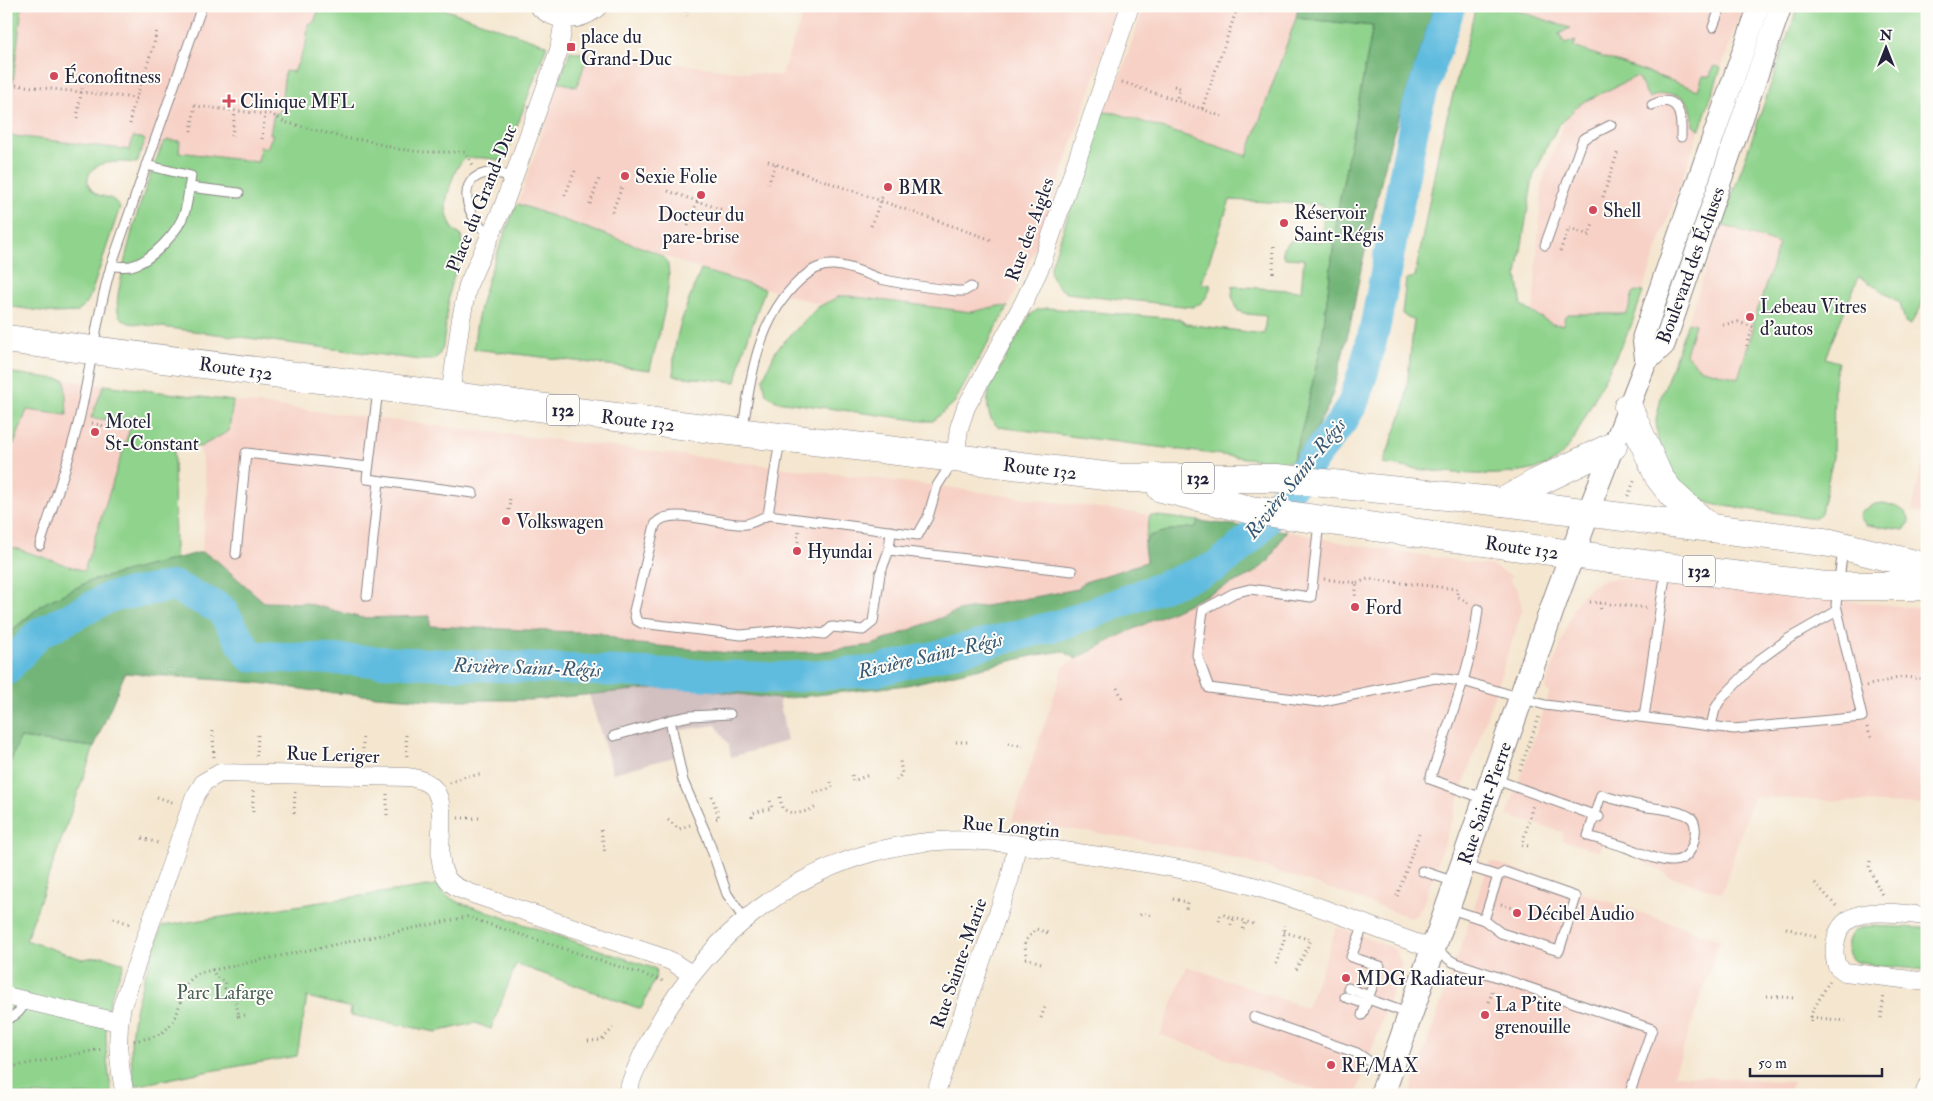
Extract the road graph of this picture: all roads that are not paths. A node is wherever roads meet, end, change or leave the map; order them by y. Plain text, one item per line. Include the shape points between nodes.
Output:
1 (202, 6) edge
2 (538, 6) edge
3 (599, 6) edge
4 (1130, 6) edge
5 (1720, 6) edge
6 (1759, 6) edge
7 (1782, 6) edge
8 (564, 19) junction
9 (1713, 27) dead end
10 (1652, 105) dead end
11 (1611, 125) dead end
12 (1681, 137) dead end
13 (146, 165) junction
14 (514, 177) junction
15 (189, 187) junction
16 (239, 193) dead end
17 (492, 234) junction
18 (1545, 245) dead end
19 (112, 266) junction
20 (971, 287) dead end
21 (6, 339) edge
22 (93, 350) junction
23 (1646, 362) junction
24 (379, 387) junction
25 (450, 396) junction
26 (1628, 407) junction
27 (743, 433) junction
28 (780, 437) junction
29 (1613, 446) junction
30 (955, 459) junction
31 (368, 467) junction
32 (1121, 478) junction
33 (378, 481) junction
34 (473, 493) dead end
35 (1504, 502) junction
36 (1588, 512) junction
37 (768, 515) junction
38 (1320, 519) junction
39 (1710, 528) junction
40 (891, 531) junction
41 (40, 545) dead end
42 (1843, 546) junction
43 (889, 550) junction
44 (236, 554) dead end
45 (1572, 554) junction
46 (1667, 567) junction
47 (1927, 567) edge
48 (1072, 571) dead end
49 (1927, 586) edge
50 (366, 596) dead end
51 (1837, 598) junction
52 (1478, 610) dead end
53 (1463, 681) junction
54 (1532, 701) junction
55 (730, 714) dead end
56 (1644, 717) junction
57 (670, 720) junction
58 (1711, 726) junction
59 (614, 736) dead end
60 (1489, 789) junction
61 (1597, 816) junction
62 (1017, 845) junction
63 (1422, 871) dead end
64 (1460, 874) junction
65 (1498, 876) junction
66 (1448, 908) junction
67 (1927, 916) edge
68 (745, 920) junction
69 (1484, 920) junction
70 (1364, 924) junction
71 (1433, 949) junction
72 (692, 974) junction
73 (1927, 982) edge
74 (1347, 993) dead end
75 (6, 996) edge
76 (26, 1000) junction
77 (1367, 1000) junction
78 (1410, 1014) junction
79 (1362, 1015) dead end
80 (1254, 1017) dead end
81 (6, 1019) edge
82 (118, 1022) junction
83 (1391, 1069) junction
84 (1927, 1086) edge
85 (125, 1095) edge
86 (626, 1095) edge
87 (934, 1095) edge
88 (1382, 1095) edge
89 (1629, 1095) edge
90 (1924, 1095) edge

1 - 13 lane
2 - 8 street via 551,16
3 - 8 street via 584,16
4 - 30 street, Rue des Aigles via 1041,265 966,407 959,428
5 - 9 lane
6 - 23 street, Boulevard des Écluses via 1643,337
7 - 23 street, Boulevard des Écluses via 1664,344
8 - 14 street, Place du Grand-Duc via 559,50
10 - 12 lane via 1664,100 1674,104 1680,116
11 - 18 lane via 1583,138
13 - 15 lane via 191,176
13 - 19 lane
14 - 17 street, Place du Grand-Duc
14 - 17 lane via 494,173 479,175 469,184 469,209 477,224
15 - 16 lane
15 - 19 lane via 185,213 166,242 141,262 131,266
17 - 25 street, Place du Grand-Duc via 464,300
19 - 22 lane
20 - 27 lane via 957,291 898,282 836,265 813,269 776,307 764,333 750,382
21 - 22 highway, Route 132 / 132
22 - 24 highway, Route 132 / 132
22 - 41 lane via 77,427
23 - 26 street
24 - 25 highway, Route 132 / 132
24 - 31 lane
25 - 27 highway, Route 132 / 132
26 - 29 street
26 - 39 highway via 1662,482
27 - 28 highway, Route 132 / 132
28 - 30 highway, Route 132 / 132
28 - 37 lane
29 - 35 highway
29 - 36 street
30 - 32 highway, Route 132 / 132
30 - 40 lane via 937,486 928,517 918,535
31 - 33 lane via 367,479
31 - 44 lane via 246,453
32 - 35 highway, Route 132 / 132 via 1276,478
32 - 38 highway, Route 132 / 132 via 1250,510
33 - 34 lane
33 - 50 lane
35 - 36 highway, Route 132 / 132
36 - 39 highway, Route 132 / 132
36 - 45 main road, Rue Saint-Pierre
37 - 40 lane
37 - 43 lane via 746,524 674,516 658,520 654,525 634,611 636,620 741,635 788,630 824,634 832,627 863,630 873,622 880,574
38 - 45 highway, Route 132 / 132
38 - 53 lane via 1311,596 1250,590 1234,593 1203,610 1197,655 1209,688 1318,702 1434,678
39 - 42 highway, Route 132 / 132
40 - 43 lane
42 - 47 highway, Route 132 / 132
42 - 51 lane
43 - 48 lane
45 - 46 highway, Route 132 / 132
45 - 54 main road, Rue Saint-Pierre
46 - 51 highway, Route 132 / 132
46 - 56 lane
49 - 51 highway, Route 132 / 132
51 - 58 lane via 1759,660 1721,699
51 - 58 lane via 1862,717 1734,729
52 - 53 lane
53 - 54 lane
53 - 60 lane via 1430,779
54 - 56 lane
54 - 60 main road, Rue Saint-Pierre
55 - 57 lane
56 - 58 lane
57 - 59 lane
57 - 68 lane via 683,781 727,894
60 - 61 lane via 1536,794
60 - 64 main road, Rue Saint-Pierre
61 - 61 lane via 1588,836 1666,862 1684,857 1695,834 1693,820 1677,812 1601,795
62 - 68 street, Rue Longtin via 987,841 936,842 866,854 791,886
62 - 70 street, Rue Longtin via 1218,877
62 - 87 street, Rue Sainte-Marie via 1010,878
63 - 64 lane
64 - 65 lane
64 - 66 main road, Rue Saint-Pierre
65 - 69 lane
65 - 69 lane via 1505,872 1576,897 1559,951 1500,933
66 - 69 lane
66 - 71 main road, Rue Saint-Pierre
67 - 73 street via 1866,914 1848,919 1838,932 1835,943 1837,966 1842,971
68 - 72 street, Rue Longtin
70 - 71 street, Rue Longtin
70 - 77 lane via 1351,957 1380,966
71 - 78 main road, Rue Saint-Pierre
71 - 89 lane via 1453,962 1652,1029
72 - 82 street, Rue Leriger via 655,955 454,885 441,864 442,808 438,796 425,782 407,777 220,773 204,782 194,798
72 - 86 street, Rue Longtin via 661,1021
74 - 77 lane
75 - 76 street
76 - 81 lane via 20,1012
76 - 82 street
77 - 78 lane
77 - 79 lane
78 - 83 main road, Rue Saint-Pierre
80 - 83 lane via 1357,1053 1370,1062
82 - 85 street
83 - 88 main road, Rue Saint-Pierre
84 - 90 street

